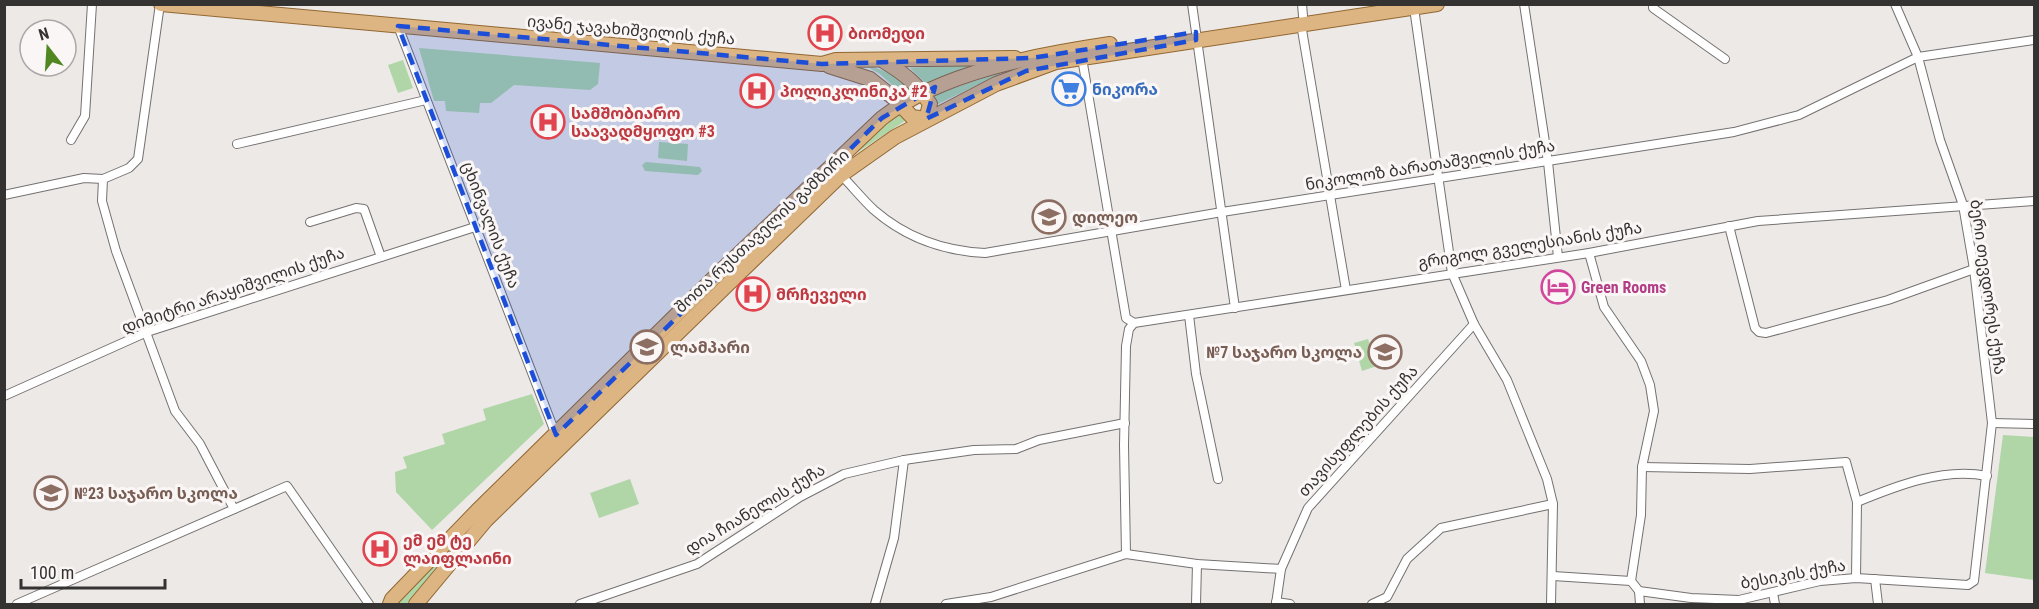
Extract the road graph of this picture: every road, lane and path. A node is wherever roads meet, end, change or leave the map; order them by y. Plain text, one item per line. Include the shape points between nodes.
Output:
1 (92, 4) edge
2 (161, 4) edge
3 (1192, 4) edge
4 (1379, 4) edge
5 (1437, 4) edge
6 (1524, 4) edge
7 (1653, 4) edge
8 (1895, 4) edge
9 (1414, 8) junction
10 (1302, 15) edge
11 (398, 26) junction
12 (1196, 36) junction
13 (2034, 40) edge
14 (1918, 57) junction
15 (1032, 58) junction
16 (1082, 58) junction
17 (1725, 59) dead end
18 (883, 61) junction
19 (822, 64) junction
20 (923, 93) junction
21 (426, 100) junction
22 (901, 104) junction
23 (927, 119) junction
24 (71, 140) dead end
25 (237, 144) dead end
26 (1548, 162) junction
27 (841, 176) junction
28 (103, 179) junction
29 (1439, 179) junction
30 (4, 195) edge
31 (1331, 195) junction
32 (2034, 201) edge
33 (1963, 205) junction
34 (1222, 212) junction
35 (310, 222) dead end
36 (475, 226) junction
37 (1729, 226) junction
38 (1111, 231) junction
39 (1589, 253) junction
40 (381, 257) junction
41 (1558, 257) junction
42 (1974, 269) junction
43 (1452, 273) junction
44 (1346, 290) junction
45 (1235, 308) junction
46 (1189, 315) junction
47 (1134, 323) junction
48 (1474, 324) junction
49 (147, 332) junction
50 (4, 396) edge
51 (1125, 423) junction
52 (1992, 423) junction
53 (2034, 424) edge
54 (556, 435) junction
55 (904, 460) junction
56 (1642, 467) junction
57 (1987, 476) junction
58 (1218, 478) dead end
59 (1857, 502) junction
60 (1552, 504) junction
61 (234, 509) junction
62 (1126, 554) junction
63 (1197, 564) junction
64 (1281, 569) junction
65 (1553, 576) junction
66 (1856, 578) junction
67 (1875, 579) junction
68 (1631, 581) junction
69 (1971, 583) joint
70 (1639, 591) junction
71 (1773, 593) junction
72 (388, 603) edge
73 (1276, 603) edge
74 (17, 604) edge
75 (369, 604) edge
76 (416, 604) edge
77 (580, 604) edge
78 (875, 604) edge
79 (946, 604) edge
80 (1196, 604) edge
81 (1290, 604) edge
82 (1372, 604) edge
83 (1551, 604) edge
84 (1640, 604) edge
85 (1775, 604) edge
86 (1878, 604) edge

1 - 24 street via 85,116
2 - 11 main road, ივანე ჯავახიშვილის ქუჩა
2 - 28 street via 138,159 123,172
3 - 12 street
4 - 10 main road, შოთა რუსთაველის გამზირი
5 - 9 main road, შოთა რუსთაველის გამზირი
6 - 26 street
7 - 17 street via 1653,8
8 - 14 street, ბერი თევდორეს ქუჩა
9 - 10 main road, შოთა რუსთაველის გამზირი
9 - 29 street
10 - 12 main road, შოთა რუსთაველის გამზირი
10 - 31 street
11 - 19 main road, ივანე ჯავახიშვილის ქუჩა
11 - 21 street, ცხინვალის ქუჩა
12 - 15 main road, შოთა რუსთაველის გამზირი
12 - 16 main road, შოთა რუსთაველის გამზირი
12 - 34 street
13 - 14 street, ნიკოლოზ ბარათაშვილის ქუჩა
14 - 26 street, ნიკოლოზ ბარათაშვილის ქუჩა via 1779,122
14 - 33 street, ბერი თევდორეს ქუჩა via 1940,140
15 - 18 main road, ივანე ჯავახიშვილის ქუჩა
15 - 20 main road, შოთა რუსთაველის გამზირი
16 - 23 main road, შოთა რუსთაველის გამზირი via 1026,72
16 - 38 street
18 - 19 main road, ივანე ჯავახიშვილის ქუჩა via 836,60
18 - 20 main road via 905,74
19 - 22 main road via 870,79
20 - 22 main road, შოთა რუსთაველის გამზირი
20 - 23 main road via 930,105
21 - 25 street
21 - 36 street, ცხინვალის ქუჩა
22 - 23 main road via 912,117
22 - 54 main road, შოთა რუსთაველის გამზირი via 724,268
23 - 27 main road, შოთა რუსთაველის გამზირი
26 - 29 street, ნიკოლოზ ბარათაშვილის ქუჩა
26 - 41 street
27 - 38 street, ნიკოლოზ ბარათაშვილის ქუჩა via 873,209 905,233 962,252 985,253
27 - 76 main road, შოთა რუსთაველის გამზირი via 486,520
28 - 30 street via 84,178
28 - 49 street via 102,201 116,251
29 - 31 street, ნიკოლოზ ბარათაშვილის ქუჩა
29 - 43 street
31 - 34 street, ნიკოლოზ ბარათაშვილის ქუჩა
31 - 44 street
32 - 33 street, გრიგოლ გველესიანის ქუჩა
33 - 37 street, გრიგოლ გველესიანის ქუჩა
33 - 42 street, ბერი თევდორეს ქუჩა
34 - 38 street, ნიკოლოზ ბარათაშვილის ქუჩა
34 - 45 street
35 - 40 street via 364,209
36 - 40 street, დიმიტრი არაყიშვილის ქუჩა
36 - 54 street, ცხინვალის ქუჩა
37 - 39 street, გრიგოლ გველესიანის ქუჩა
37 - 42 street via 1759,332 1888,300
38 - 47 street via 1126,318
39 - 41 street, გრიგოლ გველესიანის ქუჩა
39 - 56 street via 1604,307 1641,361 1650,385 1654,411
40 - 49 street, დიმიტრი არაყიშვილის ქუჩა
41 - 43 street, გრიგოლ გველესიანის ქუჩა
42 - 52 street, ბერი თევდორეს ქუჩა
43 - 44 street, გრიგოლ გველესიანის ქუჩა
43 - 48 street
44 - 45 street, გრიგოლ გველესიანის ქუჩა
45 - 46 street, გრიგოლ გველესიანის ქუჩა
46 - 47 street, გრიგოლ გველესიანის ქუჩა
46 - 58 street via 1196,374
47 - 51 street via 1128,329 1126,346
48 - 60 street via 1523,416 1541,459
48 - 64 street, თავისუფლების ქუჩა via 1308,508
49 - 50 street, დიმიტრი არაყიშვილის ქუჩა
49 - 61 street via 175,411 200,444
51 - 55 street, დია ჩიანელის ქუჩა via 1039,440 1016,449 974,450
51 - 62 street
52 - 53 street
52 - 57 street, ბერი თევდორეს ქუჩა
54 - 72 main road, შოთა რუსთაველის გამზირი
55 - 77 street, დია ჩიანელის ქუჩა via 844,474 800,497 697,564
55 - 78 street via 894,538
56 - 59 street via 1740,469 1844,462
56 - 68 street via 1641,515
57 - 59 street via 1933,478
57 - 69 street, ბერი თევდორეს ქუჩა
59 - 66 street
60 - 65 street
60 - 82 street via 1441,528 1407,559 1387,597
61 - 74 street
61 - 75 street via 287,486
62 - 63 street
62 - 79 street via 991,597
63 - 64 street
63 - 80 street
64 - 73 street, თავისუფლების ქუჩა
65 - 68 street
65 - 83 street
66 - 67 street, ბესიკის ქუჩა
66 - 71 street, ბესიკის ქუჩა via 1820,581
67 - 69 street, ბესიკის ქუჩა
67 - 86 street
68 - 70 street
70 - 71 street, ბესიკის ქუჩა via 1739,600
70 - 84 street
71 - 85 street
73 - 81 street

